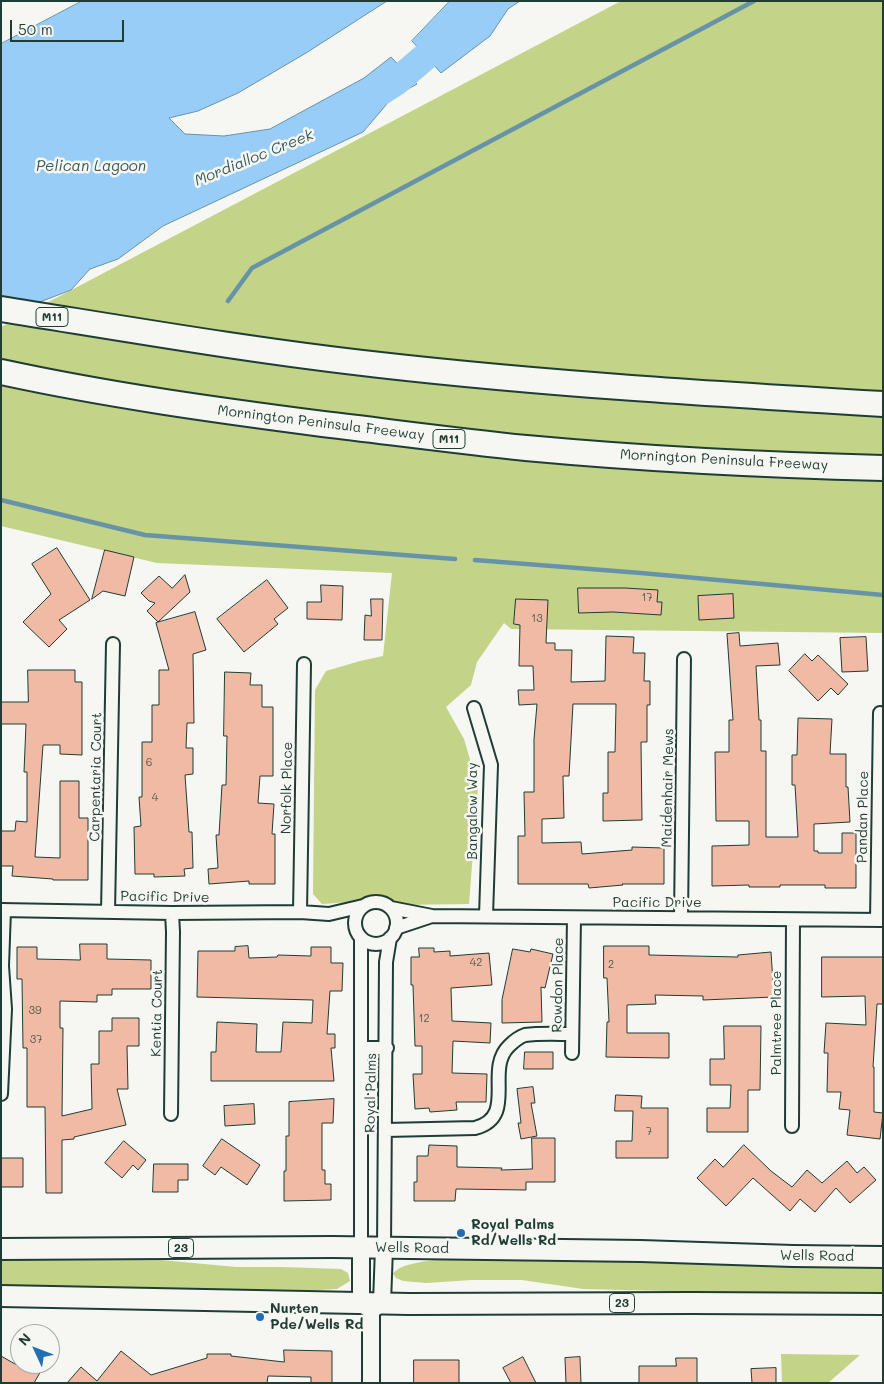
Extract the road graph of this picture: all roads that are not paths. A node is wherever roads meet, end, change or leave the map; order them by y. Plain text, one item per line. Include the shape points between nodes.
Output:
1 (1, 309) edge
2 (10, 374) edge
3 (883, 404) edge
4 (769, 465) junction
5 (883, 468) edge
6 (883, 476) edge
7 (112, 644) dead end
8 (684, 659) dead end
9 (304, 664) dead end
10 (474, 708) dead end
11 (880, 713) dead end
12 (363, 906) junction
13 (391, 908) junction
14 (3, 910) edge
15 (108, 912) junction
16 (300, 912) junction
17 (172, 913) junction
18 (329, 914) junction
19 (432, 916) junction
20 (486, 916) junction
21 (574, 918) junction
22 (681, 918) junction
23 (793, 920) junction
24 (880, 920) edge
25 (358, 933) junction
26 (393, 933) junction
27 (572, 1034) junction
28 (361, 1048) junction
29 (387, 1048) junction
30 (572, 1053) dead end
31 (1, 1094) edge
32 (171, 1114) dead end
33 (792, 1126) dead end
34 (386, 1130) junction
35 (361, 1248) junction
36 (384, 1248) junction
37 (1, 1249) edge
38 (883, 1256) edge
39 (1, 1296) edge
40 (883, 1304) edge
41 (371, 1305) junction
42 (371, 1383) edge

1 - 3 highway, M11 via 255,350 381,366 617,387
2 - 4 highway, Mornington Peninsula Freeway / M11 via 242,413 414,435 528,448
4 - 5 highway, Mornington Peninsula Freeway / M11
4 - 6 highway
7 - 15 street, Carpentaria Court
8 - 22 street, Maidenhair Mews
9 - 16 street, Norfolk Place
10 - 20 street, Bangalow Way via 491,765
11 - 24 street, Pandan Place
12 - 13 street via 374,902
12 - 18 street, Pacific Drive
12 - 25 street via 356,916
13 - 19 street, Pacific Drive
13 - 26 street via 397,921
14 - 15 street, Pacific Drive
14 - 31 street via 5,1009
15 - 17 street, Pacific Drive
16 - 17 street, Pacific Drive
16 - 18 street, Pacific Drive
17 - 32 street, Kentia Court
18 - 25 street, Pacific Drive
19 - 20 street, Pacific Drive
19 - 26 street, Pacific Drive
20 - 21 street, Pacific Drive
21 - 22 street, Pacific Drive
21 - 27 street, Rowdon Place
22 - 23 street, Pacific Drive
23 - 24 street, Pacific Drive
23 - 33 street, Palmtree Place
25 - 26 street via 366,942 379,944
25 - 28 street, Royal Palms
26 - 29 street, Royal Palms via 386,962
27 - 30 street, Rowdon Place
27 - 34 street via 525,1035 505,1050 500,1066 498,1111 484,1126
28 - 29 street
28 - 35 street, Royal Palms
29 - 34 street, Royal Palms
34 - 36 street, Royal Palms
35 - 36 main road, Wells Road / 23
35 - 37 main road, Wells Road / 23
35 - 41 street
36 - 38 main road, Wells Road / 23
36 - 41 street
39 - 41 main road, 23
40 - 41 main road, 23
41 - 42 street

